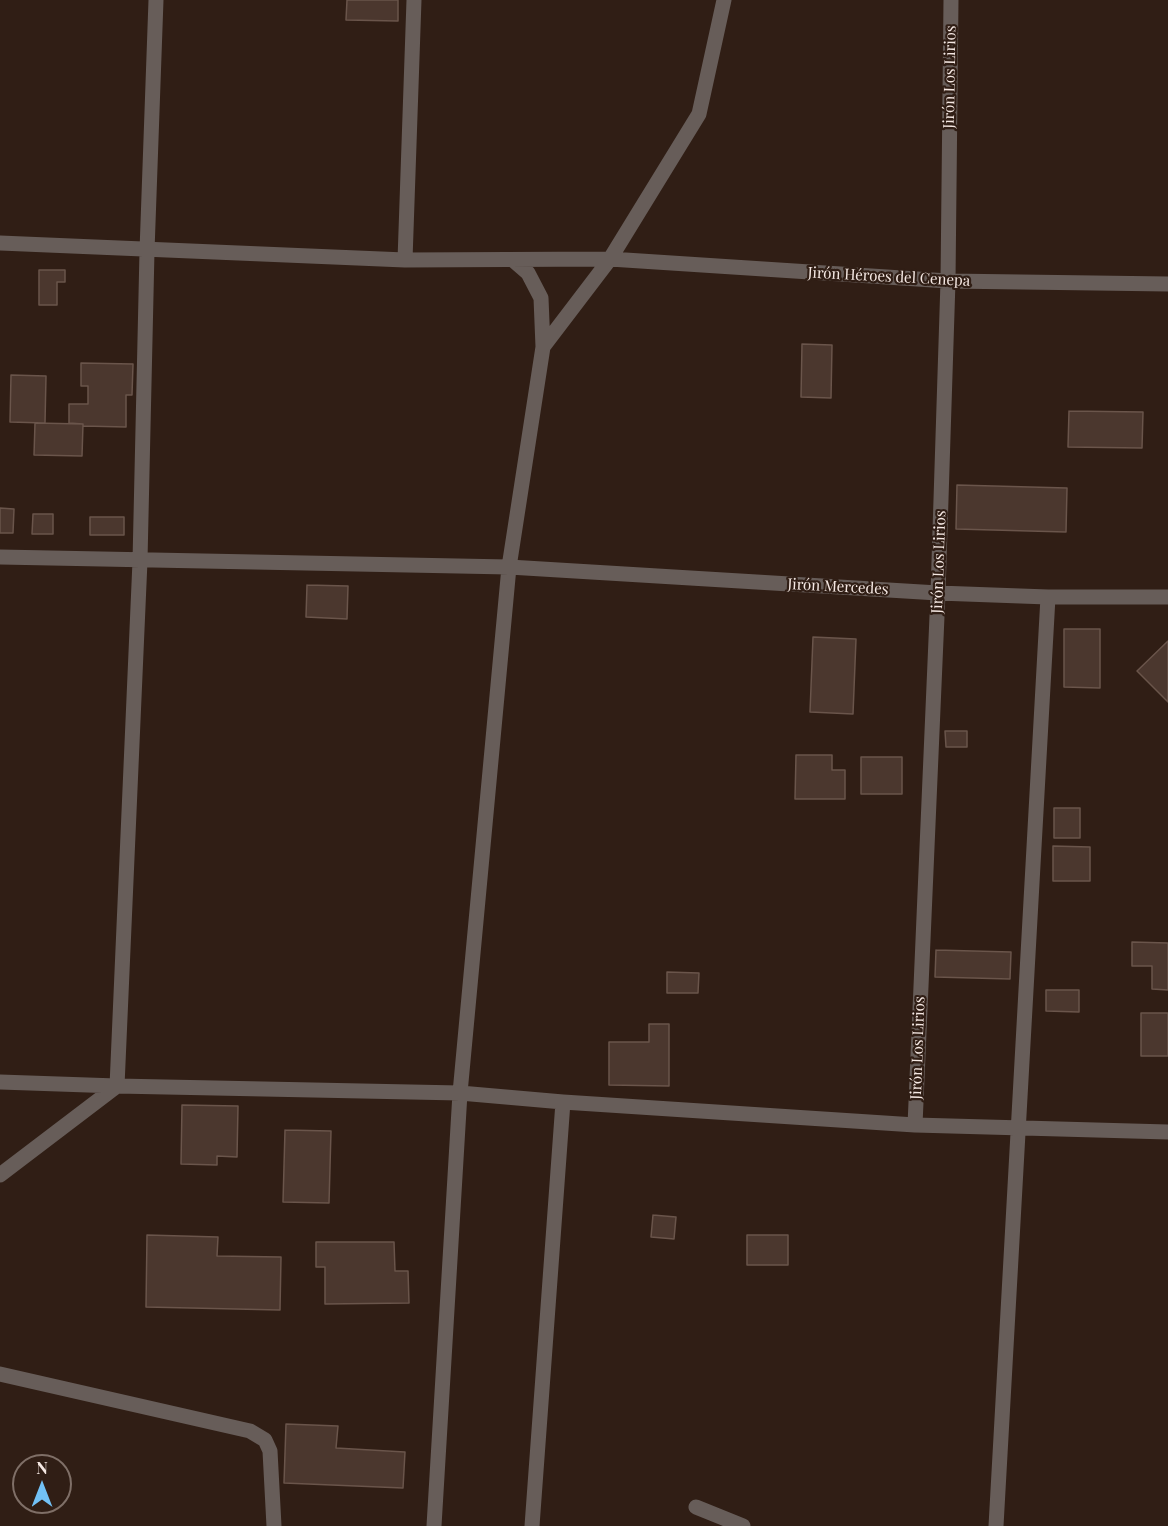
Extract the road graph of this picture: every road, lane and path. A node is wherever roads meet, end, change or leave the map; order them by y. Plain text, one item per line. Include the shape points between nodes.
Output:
1 (156, 0) edge
2 (414, 0) edge
3 (724, 0) edge
4 (951, 0) edge
5 (0, 243) edge
6 (147, 251) junction
7 (610, 259) junction
8 (405, 260) junction
9 (513, 260) junction
10 (948, 281) junction
11 (1168, 284) edge
12 (543, 347) junction
13 (0, 556) edge
14 (140, 561) junction
15 (509, 567) junction
16 (938, 593) junction
17 (1048, 597) junction
18 (1168, 597) edge
19 (0, 1082) edge
20 (117, 1086) junction
21 (460, 1093) junction
22 (563, 1102) junction
23 (915, 1125) junction
24 (1018, 1128) junction
25 (1168, 1132) edge
26 (0, 1175) edge
27 (0, 1374) edge
28 (696, 1507) dead end
29 (274, 1526) edge
30 (434, 1526) edge
31 (532, 1526) edge
32 (743, 1526) edge
33 (996, 1526) edge

1 - 6 street
2 - 8 street
3 - 7 street via 699,114
4 - 10 street, Jirón Los Lirios
5 - 6 street, Jirón Héroes del Cenepa
6 - 8 street, Jirón Héroes del Cenepa
6 - 14 street
7 - 9 street, Jirón Héroes del Cenepa
7 - 10 street, Jirón Héroes del Cenepa
7 - 12 street
8 - 9 street, Jirón Héroes del Cenepa
9 - 12 street via 528,273 541,298
10 - 11 street, Jirón Héroes del Cenepa
10 - 16 street, Jirón Los Lirios
12 - 15 street
13 - 14 street, Jirón Mercedes
14 - 15 street, Jirón Mercedes
14 - 20 street
15 - 16 street, Jirón Mercedes
15 - 21 street
16 - 17 street, Jirón Mercedes
16 - 23 street, Jirón Los Lirios
17 - 18 street, Jirón Mercedes
17 - 24 street
19 - 20 street
20 - 21 street
20 - 26 street
21 - 22 street
21 - 30 street
22 - 23 street
22 - 31 street
23 - 24 street
24 - 25 street
24 - 33 street
27 - 29 street via 250,1431 265,1440 270,1451
28 - 32 street

